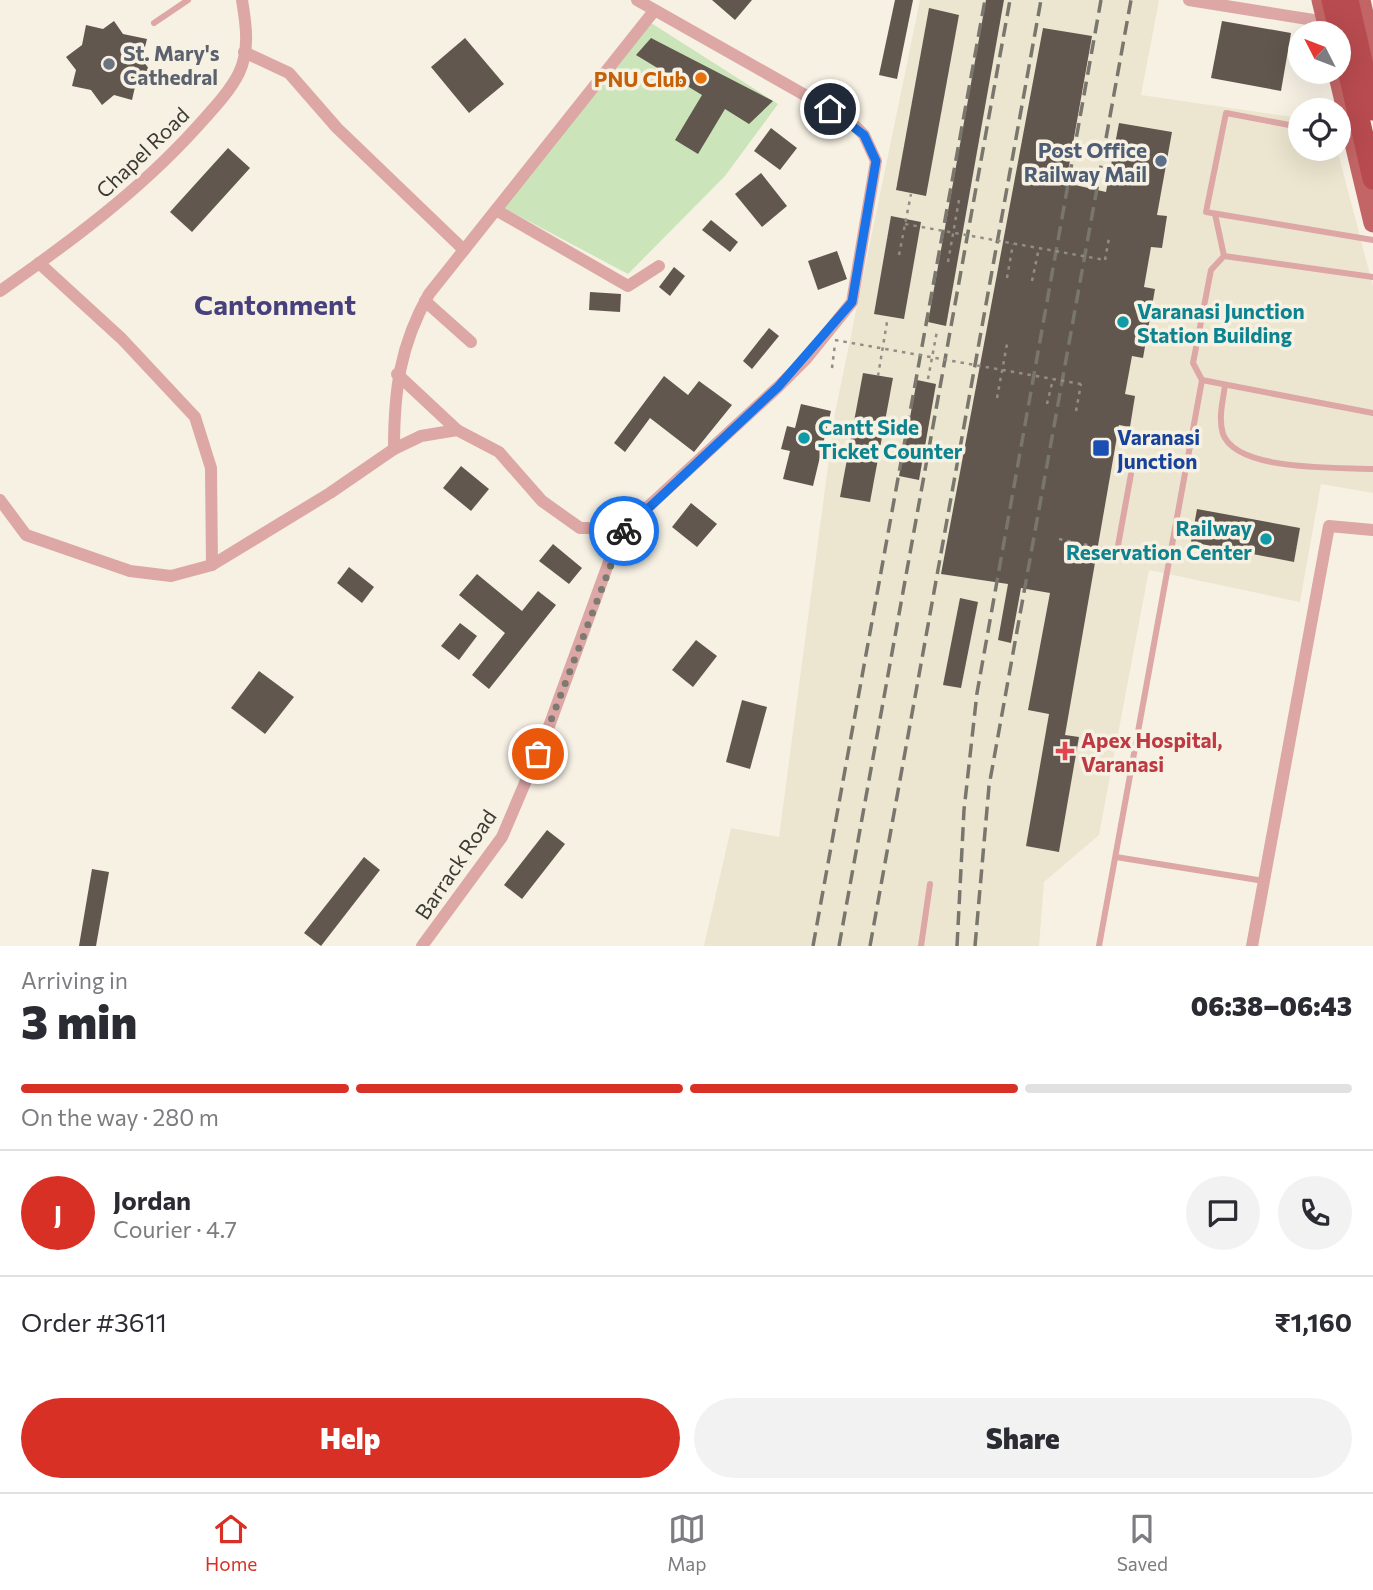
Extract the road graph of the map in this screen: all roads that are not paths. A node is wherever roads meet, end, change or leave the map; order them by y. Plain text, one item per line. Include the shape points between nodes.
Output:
1 (188, 0) edge
2 (242, 0) edge
3 (636, 0) edge
4 (1189, 0) edge
5 (1321, 0) edge
6 (1332, 0) edge
7 (1348, 0) edge
8 (1361, 0) edge
9 (1210, 2) edge
10 (654, 11) junction
11 (1296, 21) edge
12 (1326, 21) edge
13 (153, 23) dead end
14 (244, 52) junction
15 (1373, 55) edge
16 (1373, 110) edge
17 (1288, 125) edge
18 (1351, 154) edge
19 (1373, 178) edge
20 (496, 210) junction
21 (1215, 214) junction
22 (1373, 223) edge
23 (1373, 240) edge
24 (464, 250) junction
25 (1224, 256) junction
26 (39, 263) junction
27 (659, 266) dead end
28 (1373, 277) edge
29 (0, 291) edge
30 (425, 301) junction
31 (471, 342) dead end
32 (397, 374) junction
33 (1202, 380) junction
34 (1225, 385) junction
35 (1373, 413) edge
36 (457, 430) junction
37 (394, 449) junction
38 (1373, 469) edge
39 (1131, 474) dead end
40 (0, 500) edge
41 (625, 528) junction
42 (1373, 530) edge
43 (1171, 560) junction
44 (212, 565) junction
45 (1116, 857) junction
46 (1264, 881) junction
47 (930, 884) dead end
48 (422, 946) edge
49 (921, 946) edge
50 (1099, 946) edge
51 (1252, 946) edge

1 - 13 lane
2 - 14 street, Chapel Road via 248,33
3 - 10 street
4 - 9 street
5 - 12 main road
6 - 19 highway
7 - 16 highway
8 - 15 main road
9 - 11 street
10 - 20 street
10 - 41 street via 849,120 864,135 876,161 852,302 778,387
14 - 24 street via 289,72 337,128
14 - 26 street, Chapel Road via 239,72 176,150 85,231
17 - 21 lane via 1226,113 1206,212
18 - 22 main road
20 - 24 street
20 - 27 street via 628,286
21 - 23 lane
21 - 25 lane
24 - 30 street
25 - 28 lane
25 - 33 lane via 1211,270 1193,363
26 - 29 street, Chapel Road
26 - 44 street via 122,339 195,416 211,468
30 - 31 street
30 - 32 street via 412,323
32 - 36 street
32 - 37 street
33 - 34 lane
33 - 43 lane
34 - 35 lane
34 - 38 lane via 1220,417 1224,436 1235,448 1288,466
36 - 37 street via 421,436
36 - 41 street via 499,452 542,501 580,528
37 - 44 street
39 - 43 lane via 1117,551
40 - 44 street via 26,535 130,570 171,576
41 - 48 street, Barrack Road via 502,837
42 - 46 street via 1329,526
43 - 45 lane
45 - 46 lane
45 - 50 lane
46 - 51 street
47 - 49 lane

